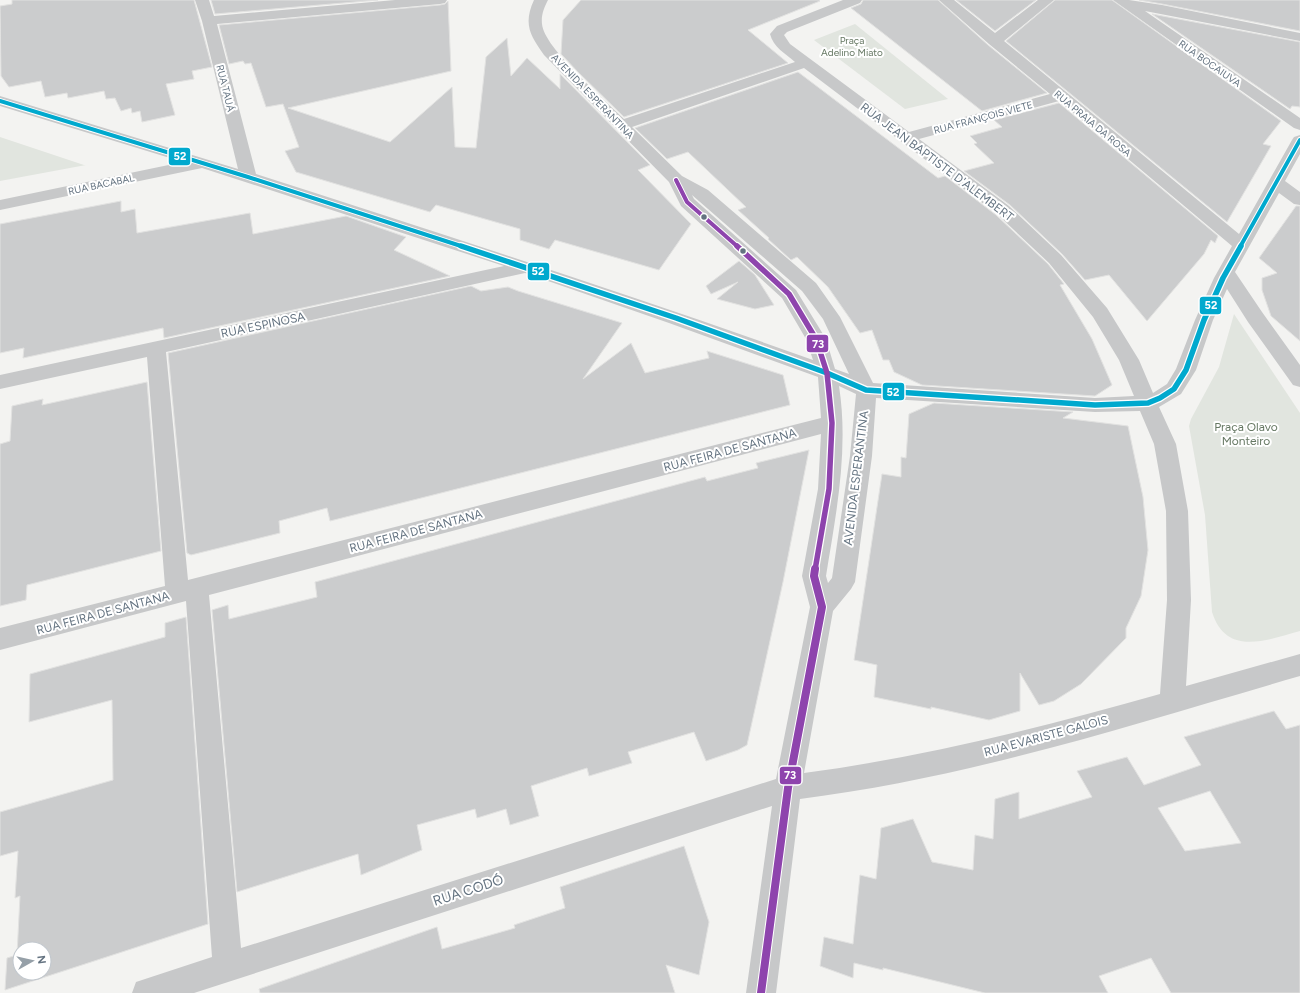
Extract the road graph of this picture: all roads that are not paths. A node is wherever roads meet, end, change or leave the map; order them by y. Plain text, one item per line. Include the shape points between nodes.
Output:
1 (202, 0) edge
2 (440, 0) edge
3 (541, 0) edge
4 (855, 0) edge
5 (946, 0) edge
6 (1047, 0) edge
7 (1123, 2) edge
8 (209, 21) junction
9 (1300, 37) edge
10 (994, 41) junction
11 (806, 63) junction
12 (1061, 96) junction
13 (0, 101) edge
14 (621, 125) junction
15 (1300, 125) edge
16 (906, 138) junction
17 (1300, 140) edge
18 (201, 164) junction
19 (248, 177) junction
20 (676, 180) junction
21 (1277, 183) junction
22 (1300, 200) edge
23 (0, 205) edge
24 (1241, 246) junction
25 (526, 267) junction
26 (1226, 272) junction
27 (156, 348) junction
28 (827, 373) junction
29 (1300, 380) edge
30 (0, 382) edge
31 (866, 390) junction
32 (1148, 403) junction
33 (832, 423) junction
34 (187, 591) junction
35 (822, 606) junction
36 (0, 640) edge
37 (1300, 665) edge
38 (1172, 701) junction
39 (788, 788) junction
40 (228, 967) junction
41 (147, 993) edge
42 (761, 993) edge

1 - 8 street, RUA TAUÁ
2 - 8 street
3 - 14 street, AVENIDA ESPERANTINA via 534,21 539,39
4 - 11 street, RUA JEAN BAPTISTE D'ALEMBERT via 782,29 777,34 785,47
5 - 10 street, RUA PRAIA DA ROSA
6 - 10 street
7 - 9 street
7 - 15 street, RUA BOCAIUVA
8 - 19 street, RUA TAUÁ
10 - 12 street, RUA PRAIA DA ROSA
11 - 14 street
11 - 16 street, RUA JEAN BAPTISTE D'ALEMBERT
12 - 16 street, RUA FRANÇOIS VIETE
12 - 24 street, RUA PRAIA DA ROSA
13 - 18 street
14 - 20 street, AVENIDA ESPERANTINA
16 - 32 street, RUA JEAN BAPTISTE D'ALEMBERT via 1003,210 1055,259 1100,313 1129,360
17 - 21 street
18 - 19 street
18 - 23 street, RUA BACABAL
19 - 25 street
20 - 28 street, AVENIDA ESPERANTINA via 687,202 790,294 816,339
20 - 31 street, AVENIDA ESPERANTINA via 702,194 809,287 831,317
21 - 22 street
21 - 24 street
24 - 26 street
25 - 27 street, RUA ESPINOSA
25 - 28 street
26 - 29 street
26 - 32 street via 1204,320 1186,370 1174,389
27 - 30 street, RUA ESPINOSA
27 - 34 street
28 - 31 street
28 - 33 street, AVENIDA ESPERANTINA
31 - 32 street via 1095,405
31 - 35 street, AVENIDA ESPERANTINA via 861,456 843,582
32 - 38 street, RUA JEAN BAPTISTE D'ALEMBERT via 1165,444 1177,511 1179,600
33 - 34 street, RUA FEIRA DE SANTANA
33 - 35 street, AVENIDA ESPERANTINA via 829,489 814,576
34 - 36 street, RUA FEIRA DE SANTANA
34 - 40 street
35 - 39 street, AVENIDA ESPERANTINA
37 - 38 street, RUA EVARISTE GALOIS
38 - 39 street, RUA EVARISTE GALOIS via 1005,749 841,783
39 - 40 street, RUA CODÓ
39 - 42 street, AVENIDA ESPERANTINA
40 - 41 street, RUA CODÓ

